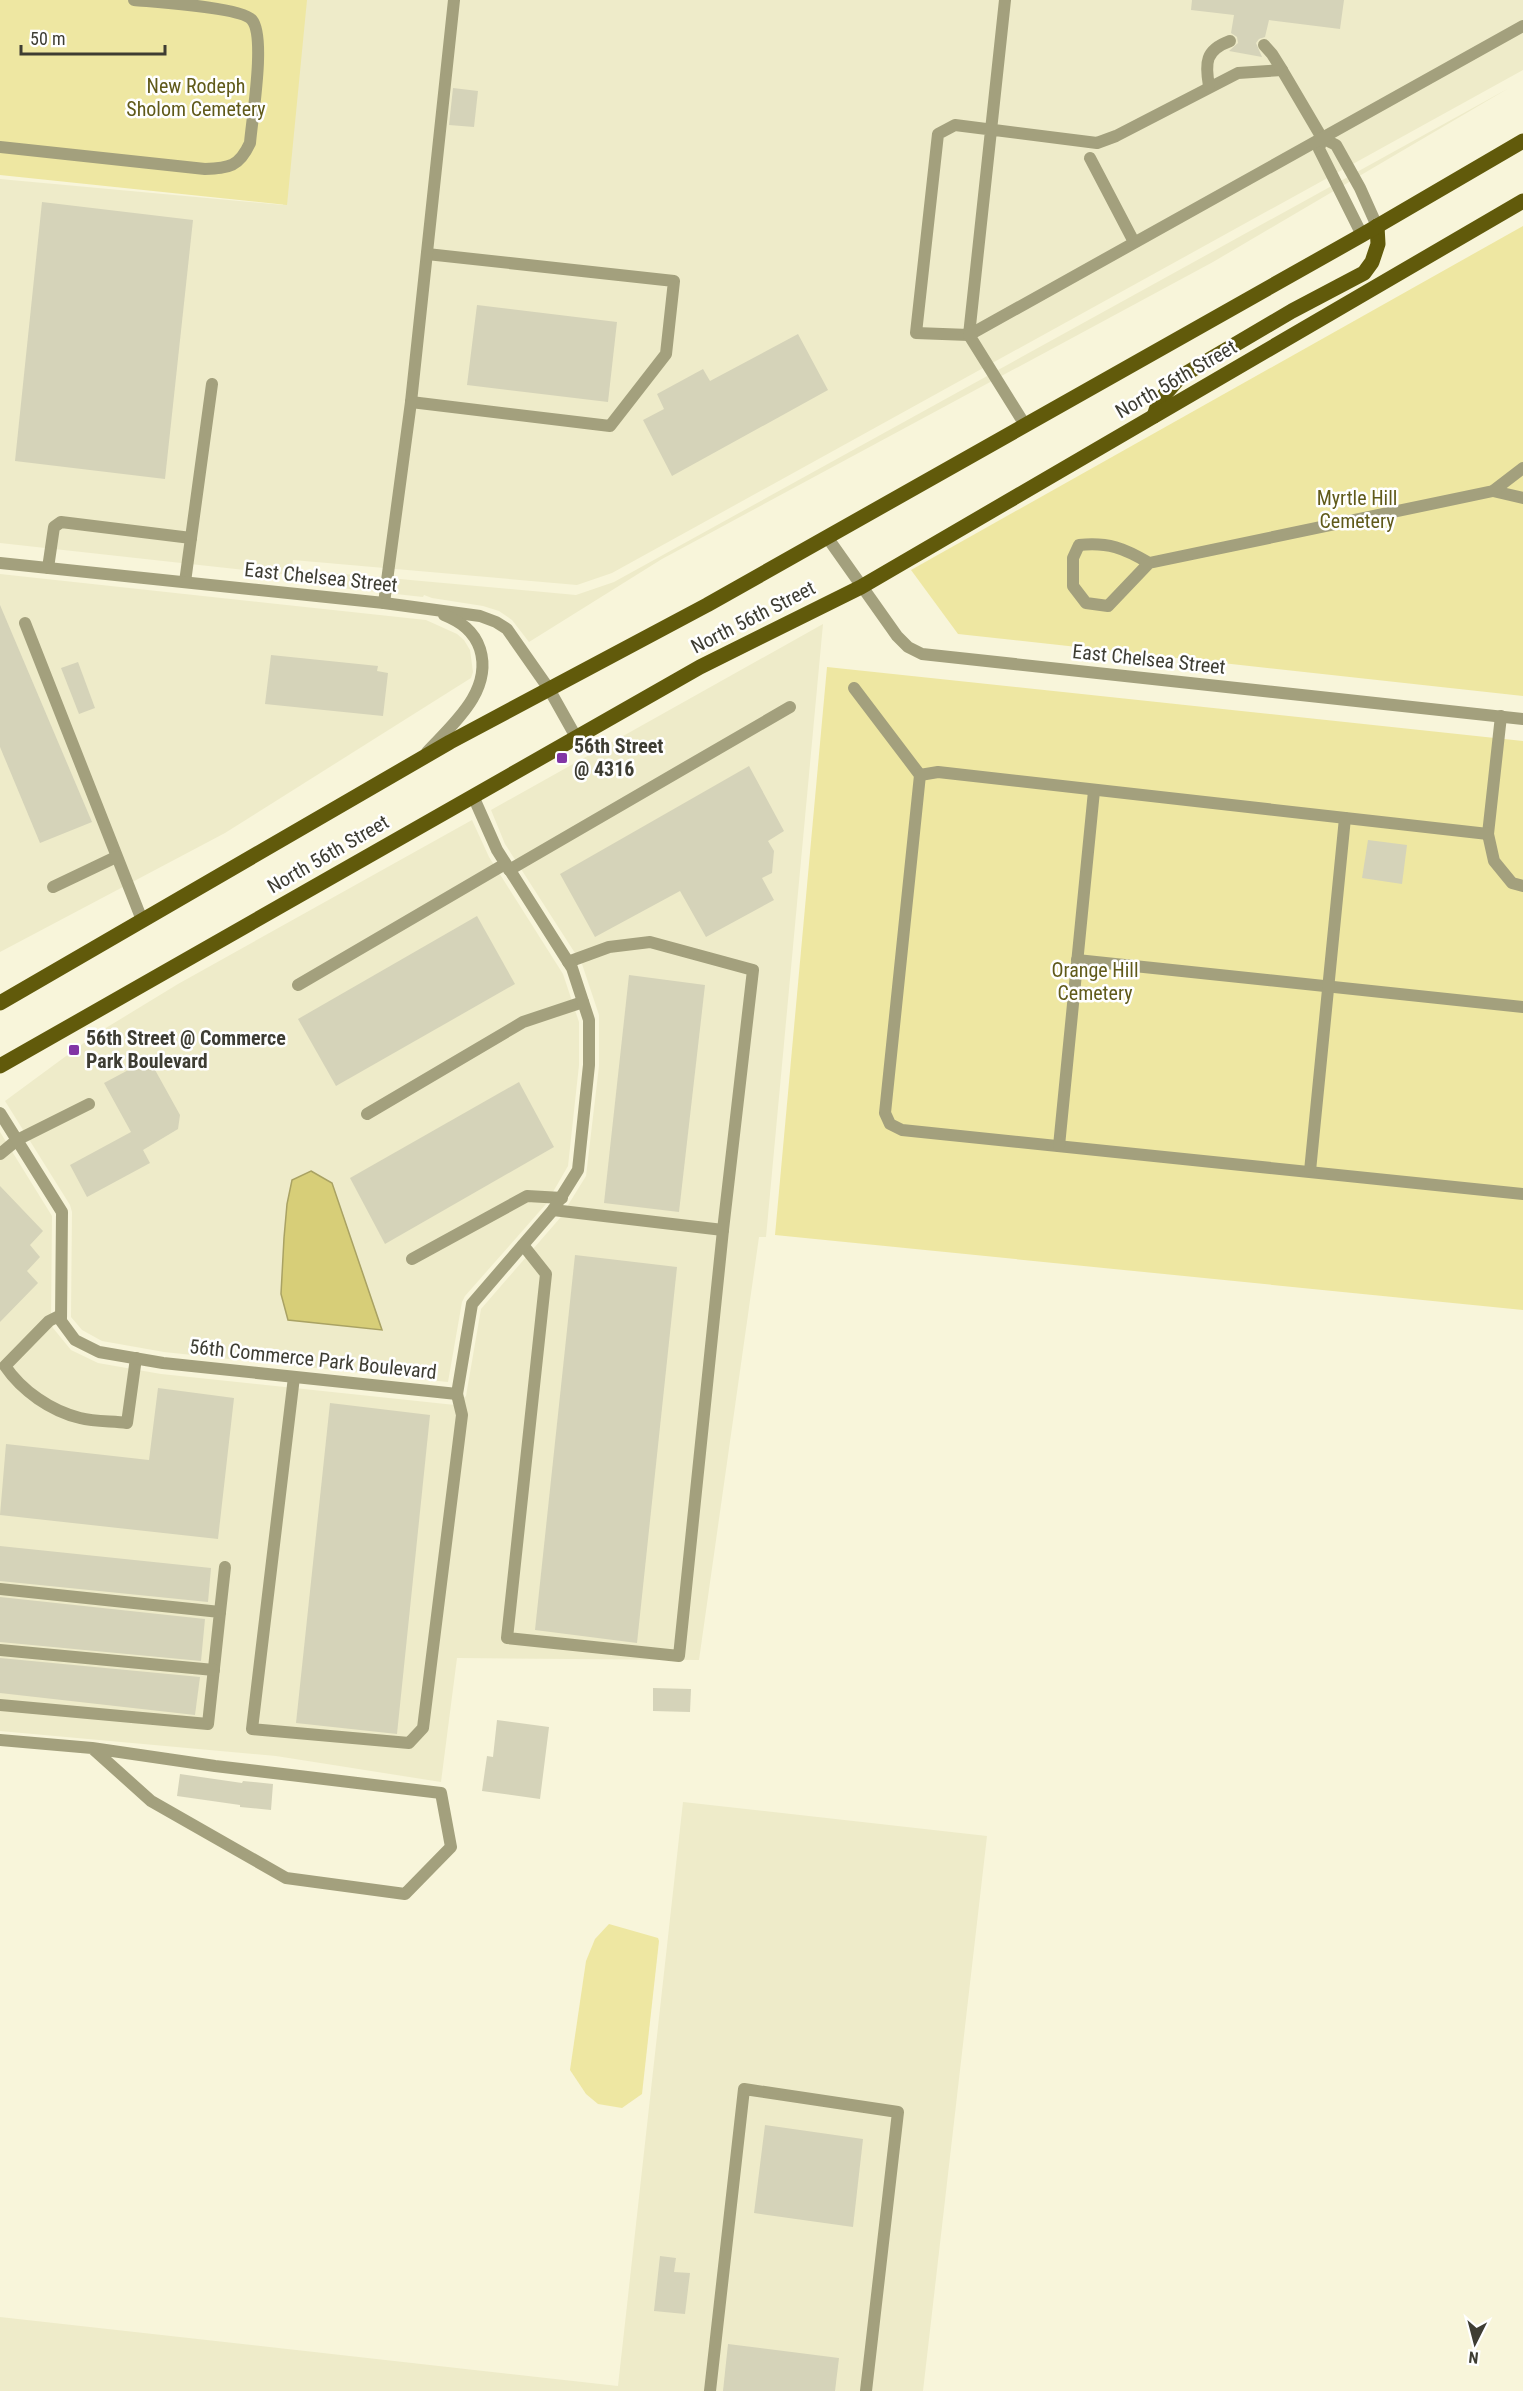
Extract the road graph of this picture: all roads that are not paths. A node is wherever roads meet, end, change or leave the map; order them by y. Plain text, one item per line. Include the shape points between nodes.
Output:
1 (134, 0) edge
2 (454, 0) edge
3 (1005, 0) edge
4 (1523, 26) edge
5 (1230, 41) dead end
6 (1264, 45) dead end
7 (1282, 70) junction
8 (1209, 86) junction
9 (992, 129) junction
10 (1322, 138) junction
11 (1523, 141) edge
12 (0, 147) edge
13 (1089, 158) dead end
14 (1523, 203) edge
15 (1377, 226) junction
16 (1362, 235) junction
17 (1134, 242) junction
18 (427, 254) junction
19 (969, 335) junction
20 (212, 384) dead end
21 (411, 402) junction
22 (1154, 417) junction
23 (1024, 426) junction
24 (1523, 468) edge
25 (1493, 491) junction
26 (1523, 498) edge
27 (827, 537) junction
28 (191, 538) junction
29 (0, 563) edge
30 (1149, 563) junction
31 (48, 568) junction
32 (185, 582) junction
33 (861, 586) junction
34 (384, 603) junction
35 (429, 609) junction
36 (25, 623) dead end
37 (854, 688) dead end
38 (549, 689) junction
39 (790, 707) dead end
40 (1501, 716) junction
41 (1523, 719) edge
42 (576, 737) junction
43 (422, 758) junction
44 (920, 775) junction
45 (1094, 790) junction
46 (473, 796) junction
47 (1345, 818) junction
48 (1488, 834) junction
49 (116, 857) junction
50 (507, 867) junction
51 (1523, 886) edge
52 (53, 887) dead end
53 (142, 920) junction
54 (1077, 960) junction
55 (568, 962) junction
56 (298, 985) dead end
57 (1327, 988) junction
58 (583, 1002) junction
59 (0, 1003) edge
60 (1523, 1007) edge
61 (0, 1066) edge
62 (89, 1104) dead end
63 (0, 1113) edge
64 (367, 1114) dead end
65 (17, 1140) junction
66 (1059, 1146) junction
67 (0, 1154) edge
68 (1310, 1171) junction
69 (1523, 1194) edge
70 (562, 1198) junction
71 (554, 1210) junction
72 (723, 1230) junction
73 (523, 1245) junction
74 (412, 1260) dead end
75 (61, 1315) junction
76 (136, 1358) junction
77 (294, 1377) junction
78 (457, 1394) junction
79 (225, 1567) dead end
80 (0, 1589) edge
81 (220, 1612) junction
82 (0, 1650) edge
83 (214, 1670) junction
84 (0, 1705) edge
85 (0, 1740) edge
86 (92, 1748) junction
87 (710, 2391) edge
88 (866, 2391) edge

1 - 12 street via 221,9 251,18 258,31 259,47 250,143 244,156 224,168 205,169
2 - 18 street
3 - 9 street
4 - 10 street
5 - 8 street via 1217,46 1208,57
6 - 7 street
7 - 8 street via 1238,73
7 - 10 street
8 - 9 street via 1097,143
9 - 19 street
9 - 19 street via 955,124 938,134 916,333
10 - 15 street via 1336,145
10 - 16 street via 1319,149
10 - 17 street
11 - 15 main road, North 56th Street
13 - 17 street
14 - 22 main road, North 56th Street
15 - 16 main road, North 56th Street
15 - 22 main road via 1378,244 1364,273 1180,377 1159,401
16 - 23 main road, North 56th Street
17 - 19 street
18 - 21 street
18 - 21 street via 674,281 666,354 610,426
19 - 23 street
20 - 28 street
21 - 34 street
22 - 33 main road, North 56th Street
23 - 27 main road, North 56th Street
24 - 25 street
25 - 26 street
25 - 30 street
27 - 33 street, East Chelsea Street
27 - 38 main road, North 56th Street
28 - 31 street via 61,522 54,527
28 - 32 street
29 - 31 street, East Chelsea Street
30 - 30 street via 1108,606 1086,603 1073,586 1073,558 1079,545 1100,543 1129,550
31 - 32 street, East Chelsea Street
32 - 34 street, East Chelsea Street
33 - 40 street, East Chelsea Street via 897,636 922,654
33 - 42 main road, North 56th Street via 700,667
34 - 35 street, East Chelsea Street
35 - 38 street, East Chelsea Street via 480,616 507,629
35 - 43 street via 454,619 471,632 479,645 483,673 462,714
36 - 49 street
37 - 44 street
38 - 42 street, East Chelsea Street
38 - 43 main road, North 56th Street
39 - 50 street
40 - 41 street, East Chelsea Street
40 - 48 street
42 - 46 main road, North 56th Street
43 - 53 main road, North 56th Street
44 - 45 street via 938,772
44 - 66 street via 885,1113 890,1124 902,1130
45 - 47 street
45 - 54 street
46 - 50 street, 56th Commerce Park Boulevard
46 - 61 main road, North 56th Street
47 - 48 street
47 - 57 street
48 - 51 street via 1494,861 1512,883
49 - 52 street
49 - 53 street
50 - 55 street, 56th Commerce Park Boulevard
50 - 56 street
53 - 59 main road, North 56th Street
54 - 57 street
54 - 66 street
55 - 58 street, 56th Commerce Park Boulevard
55 - 72 street via 609,947 650,942 753,970
57 - 60 street
57 - 68 street
58 - 64 street via 523,1022
58 - 70 street, 56th Commerce Park Boulevard via 589,1020 589,1065 578,1170
62 - 65 street
63 - 65 street
65 - 67 street
65 - 75 street via 62,1212
66 - 68 street
68 - 69 street
70 - 71 street, 56th Commerce Park Boulevard
70 - 74 street via 527,1196
71 - 72 street
71 - 73 street, 56th Commerce Park Boulevard
72 - 73 street via 679,1656 507,1638 546,1275
73 - 78 street, 56th Commerce Park Boulevard via 472,1304
75 - 76 street, 56th Commerce Park Boulevard via 75,1340 99,1352
75 - 76 street via 49,1321 5,1366 18,1384 51,1407 81,1418 127,1423
76 - 77 street, 56th Commerce Park Boulevard
77 - 78 street, 56th Commerce Park Boulevard
77 - 78 street via 252,1729 409,1743 423,1728 462,1415
79 - 81 street
80 - 81 street
81 - 83 street
82 - 83 street
83 - 84 street via 208,1724
85 - 86 street
86 - 86 street via 441,1793 451,1847 405,1894 286,1878 152,1801
87 - 88 street via 744,2088 898,2112

